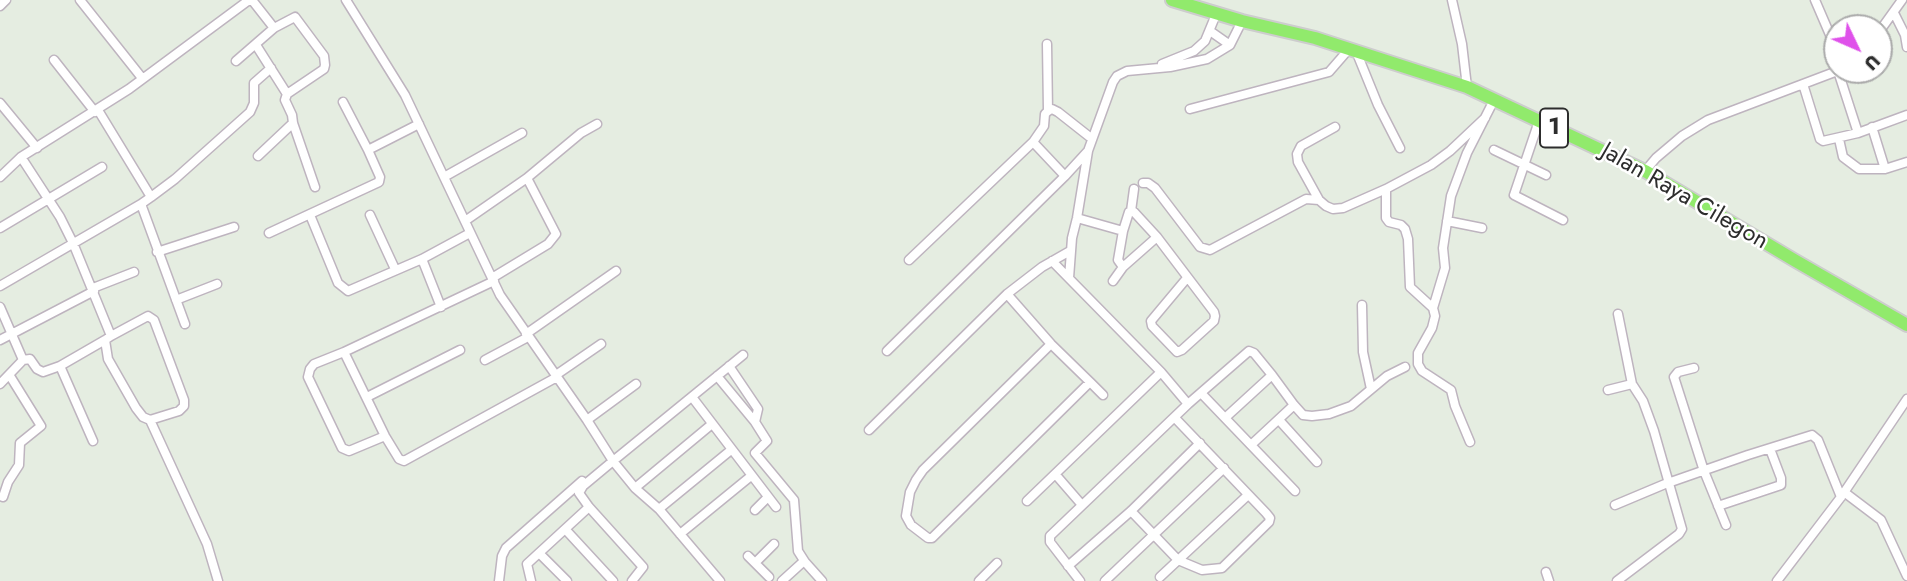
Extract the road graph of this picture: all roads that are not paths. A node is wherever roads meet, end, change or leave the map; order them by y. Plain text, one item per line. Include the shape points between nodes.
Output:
1 (6, 0) edge
2 (80, 0) edge
3 (251, 0) edge
4 (346, 0) edge
5 (1172, 0) edge
6 (1452, 0) edge
7 (1815, 0) edge
8 (1902, 0) edge
9 (0, 6) edge
10 (1217, 12) junction
11 (1894, 13) joint
12 (1823, 19) edge
13 (1242, 21) junction
14 (274, 28) junction
15 (1210, 31) junction
16 (1046, 44) dead end
17 (256, 45) junction
18 (1230, 45) junction
19 (1907, 47) edge
20 (1353, 50) junction
21 (54, 60) dead end
22 (236, 61) dead end
23 (1153, 67) junction
24 (271, 68) junction
25 (1823, 77) edge
26 (142, 78) junction
27 (1803, 84) junction
28 (1843, 84) edge
29 (1467, 87) junction
30 (287, 94) junction
31 (1494, 100) junction
32 (343, 102) dead end
33 (0, 103) edge
34 (1189, 109) dead end
35 (97, 111) junction
36 (1048, 111) junction
37 (1907, 115) edge
38 (1485, 118) junction
39 (1539, 121) junction
40 (293, 123) junction
41 (419, 124) junction
42 (597, 124) dead end
43 (1335, 127) dead end
44 (1872, 127) junction
45 (522, 133) dead end
46 (1858, 133) junction
47 (1091, 138) junction
48 (1839, 138) junction
49 (1033, 142) junction
50 (37, 148) junction
51 (1400, 148) dead end
52 (368, 150) junction
53 (1494, 150) dead end
54 (1088, 151) junction
55 (258, 156) dead end
56 (21, 157) junction
57 (1907, 162) edge
58 (1523, 163) junction
59 (102, 167) dead end
60 (1885, 169) junction
61 (1646, 171) junction
62 (1546, 175) dead end
63 (1065, 176) junction
64 (0, 177) edge
65 (444, 177) junction
66 (527, 178) junction
67 (1143, 183) dead end
68 (314, 187) dead end
69 (1133, 189) dead end
70 (1386, 190) junction
71 (151, 197) junction
72 (48, 200) junction
73 (1319, 200) junction
74 (141, 204) junction
75 (1130, 211) junction
76 (310, 215) junction
77 (370, 215) dead end
78 (1077, 218) junction
79 (1563, 220) dead end
80 (465, 221) junction
81 (1447, 221) junction
82 (234, 227) dead end
83 (0, 228) edge
84 (1482, 229) dead end
85 (1123, 230) junction
86 (269, 233) dead end
87 (470, 233) junction
88 (1157, 237) junction
89 (73, 243) junction
90 (1070, 251) junction
91 (158, 252) junction
92 (422, 258) junction
93 (909, 260) dead end
94 (1052, 261) junction
95 (1123, 267) junction
96 (395, 269) junction
97 (616, 271) dead end
98 (134, 272) dead end
99 (1069, 278) junction
100 (1187, 278) junction
101 (493, 279) junction
102 (1112, 281) dead end
103 (217, 284) dead end
104 (0, 286) edge
105 (94, 289) junction
106 (1007, 294) junction
107 (176, 300) junction
108 (1362, 305) dead end
109 (0, 307) edge
110 (441, 307) junction
111 (1433, 308) junction
112 (1618, 314) dead end
113 (185, 324) dead end
114 (1907, 324) edge
115 (12, 334) junction
116 (527, 335) junction
117 (108, 337) junction
118 (0, 340) edge
119 (601, 344) dead end
120 (1051, 344) junction
121 (460, 350) dead end
122 (887, 351) dead end
123 (344, 352) junction
124 (743, 355) dead end
125 (23, 360) junction
126 (485, 360) dead end
127 (60, 366) junction
128 (729, 366) junction
129 (1405, 367) dead end
130 (1694, 368) dead end
131 (1161, 372) junction
132 (1272, 375) junction
133 (10, 376) junction
134 (557, 376) junction
135 (717, 376) junction
136 (1090, 382) junction
137 (0, 384) edge
138 (636, 384) dead end
139 (1632, 384) junction
140 (1371, 389) junction
141 (1608, 390) dead end
142 (1201, 393) junction
143 (1103, 395) dead end
144 (367, 397) junction
145 (692, 397) junction
146 (1907, 399) edge
147 (1188, 404) junction
148 (1294, 405) junction
149 (1175, 418) junction
150 (1225, 418) junction
151 (150, 420) junction
152 (587, 420) junction
153 (1279, 420) junction
154 (755, 422) junction
155 (712, 424) junction
156 (869, 430) dead end
157 (384, 436) junction
158 (93, 441) dead end
159 (1470, 442) dead end
160 (1200, 443) junction
161 (1251, 445) junction
162 (1770, 449) junction
163 (731, 450) junction
164 (755, 453) junction
165 (612, 458) junction
166 (1317, 462) dead end
167 (742, 463) junction
168 (1224, 468) junction
169 (1704, 471) junction
170 (1056, 475) junction
171 (751, 476) junction
172 (1670, 483) junction
173 (635, 488) junction
174 (1295, 491) dead end
175 (1248, 495) junction
176 (1842, 495) junction
177 (2, 497) dead end
178 (767, 498) junction
179 (1027, 501) dead end
180 (1082, 505) junction
181 (1615, 505) dead end
182 (1718, 506) junction
183 (776, 507) dead end
184 (589, 508) junction
185 (659, 509) junction
186 (755, 510) dead end
187 (1131, 510) junction
188 (1726, 525) dead end
189 (565, 529) junction
190 (680, 534) junction
191 (1154, 534) junction
192 (774, 544) dead end
193 (539, 553) junction
194 (748, 556) dead end
195 (1178, 560) junction
196 (804, 561) junction
197 (755, 563) junction
198 (997, 563) dead end
199 (1068, 566) junction
200 (1907, 576) edge
201 (1160, 577) dead end
202 (769, 580) edge
203 (218, 581) edge
204 (499, 581) edge
205 (531, 581) edge
206 (567, 581) edge
207 (613, 581) edge
208 (632, 581) edge
209 (720, 581) edge
210 (782, 581) edge
211 (822, 581) edge
212 (979, 581) edge
213 (1080, 581) edge
214 (1105, 581) edge
215 (1617, 581) edge
216 (1777, 581) edge

1 - 9 street
2 - 26 street
3 - 14 street
3 - 26 street
4 - 41 street
5 - 10 highway, Jalan Raya Cilegon / 1
6 - 29 street
7 - 12 street
8 - 11 street
10 - 13 highway, Jalan Raya Cilegon / 1
10 - 15 street
11 - 19 street
13 - 18 street
13 - 20 highway, Jalan Raya Cilegon / 1
14 - 17 street
14 - 30 street via 295,17 325,60 324,69
15 - 18 street
15 - 23 street via 1195,51
16 - 36 street
17 - 22 street
17 - 24 street
18 - 23 street via 1207,60
20 - 29 highway, Jalan Raya Cilegon / 1
20 - 34 street via 1329,72
20 - 51 street
21 - 35 street
23 - 47 street via 1117,76
24 - 30 street
24 - 71 street via 254,83 250,112
25 - 27 street
26 - 35 street
27 - 48 street via 1821,139
27 - 61 street via 1696,127
28 - 46 street
29 - 31 highway, Jalan Raya Cilegon / 1
30 - 40 street
31 - 38 street
31 - 39 highway, Jalan Raya Cilegon / 1
32 - 52 street
33 - 50 street
35 - 50 street
35 - 71 street
36 - 47 street via 1052,109
36 - 49 street
37 - 44 street
38 - 70 street via 1450,151
38 - 81 street via 1467,153
39 - 58 street
39 - 61 highway, Jalan Raya Cilegon / 1
40 - 55 street
40 - 68 street
41 - 52 street
41 - 65 street
42 - 66 street
43 - 73 street via 1301,146 1297,154
44 - 46 street
44 - 60 street
45 - 65 street
46 - 48 street
47 - 54 street
48 - 60 street via 1843,157 1853,166 1866,171
49 - 63 street
49 - 93 street
50 - 56 street
52 - 76 street via 379,182
53 - 58 street
54 - 63 street
54 - 78 street
56 - 64 street
56 - 72 street
57 - 60 street
58 - 62 street
58 - 79 street via 1514,195
59 - 72 street
61 - 114 highway, Jalan Raya Cilegon / 1
63 - 122 street
65 - 80 street
66 - 80 street
66 - 101 street via 556,234
67 - 73 street via 1155,188 1185,230 1208,250 1306,199
69 - 75 street
70 - 73 street via 1343,208
70 - 111 street via 1386,218 1401,225 1408,239 1410,287
71 - 74 street
72 - 83 street
72 - 89 street
74 - 89 street
74 - 91 street
75 - 85 street
75 - 88 street
76 - 86 street
76 - 96 street via 345,290
77 - 96 street
78 - 85 street
78 - 90 street
80 - 87 street
81 - 84 street
81 - 111 street via 1445,268
82 - 91 street
85 - 95 street via 1118,260
87 - 92 street
87 - 101 street
88 - 95 street
88 - 100 street
89 - 104 street
89 - 105 street
90 - 94 street
90 - 99 street
91 - 107 street
92 - 96 street
92 - 110 street
94 - 99 street
94 - 106 street
95 - 102 street
97 - 116 street
98 - 105 street
99 - 131 street
100 - 100 street via 1216,316 1177,352 1150,321
101 - 110 street
101 - 116 street
103 - 107 street
105 - 115 street
105 - 117 street
106 - 120 street
106 - 156 street
107 - 113 street
108 - 140 street via 1363,352
109 - 115 street
110 - 123 street
111 - 159 street via 1432,328 1418,353 1418,364 1451,390
112 - 139 street
115 - 118 street
115 - 125 street
116 - 126 street
116 - 134 street
117 - 127 street
117 - 151 street via 107,359 136,408
117 - 151 street via 148,316 153,320 184,406
119 - 134 street
120 - 136 street
120 - 136 street via 923,470 906,506 911,525 932,538
121 - 144 street
123 - 144 street
123 - 157 street via 314,364 307,377 342,447 349,451
124 - 128 street
125 - 127 street via 30,359 43,372
125 - 133 street
127 - 158 street
128 - 135 street
128 - 154 street via 757,406
129 - 140 street
130 - 169 street via 1674,377
131 - 147 street
131 - 170 street
132 - 142 street via 1249,351
132 - 148 street
132 - 150 street
133 - 137 street
133 - 177 street via 41,426 20,443 19,465
134 - 152 street
134 - 157 street via 404,461
135 - 145 street
135 - 154 street
136 - 143 street
138 - 152 street
139 - 141 street
139 - 172 street via 1643,401
140 - 148 street via 1351,406 1320,416 1303,415
142 - 147 street
142 - 150 street
144 - 157 street
145 - 155 street
145 - 165 street
146 - 176 street
147 - 149 street
148 - 153 street
149 - 160 street
149 - 180 street
150 - 161 street
151 - 203 street via 207,544
152 - 165 street
153 - 161 street
153 - 166 street
154 - 164 street via 767,441
155 - 163 street
155 - 173 street
160 - 168 street
160 - 187 street
161 - 174 street
162 - 169 street
162 - 176 street via 1816,437
162 - 182 street via 1781,485
163 - 167 street
163 - 185 street
164 - 167 street
164 - 196 street via 796,503 798,551
165 - 173 street
165 - 184 street via 579,492
165 - 204 street via 506,548
167 - 171 street
168 - 175 street
168 - 191 street
169 - 172 street
169 - 182 street
170 - 179 street
170 - 180 street
171 - 178 street
171 - 190 street
172 - 181 street
172 - 215 street via 1682,529
173 - 185 street
175 - 195 street
175 - 195 street via 1270,518 1226,565 1202,570
176 - 200 street via 1881,520
176 - 216 street
178 - 183 street
178 - 186 street
180 - 199 street via 1049,538
182 - 188 street
184 - 189 street
184 - 208 street via 643,567
185 - 190 street
187 - 191 street
187 - 199 street
189 - 193 street
189 - 207 street
190 - 209 street
191 - 195 street
191 - 214 street
192 - 197 street
193 - 205 street via 527,567
193 - 206 street
194 - 197 street
195 - 201 street
196 - 210 street
196 - 211 street
197 - 202 street
198 - 212 street
199 - 213 street

